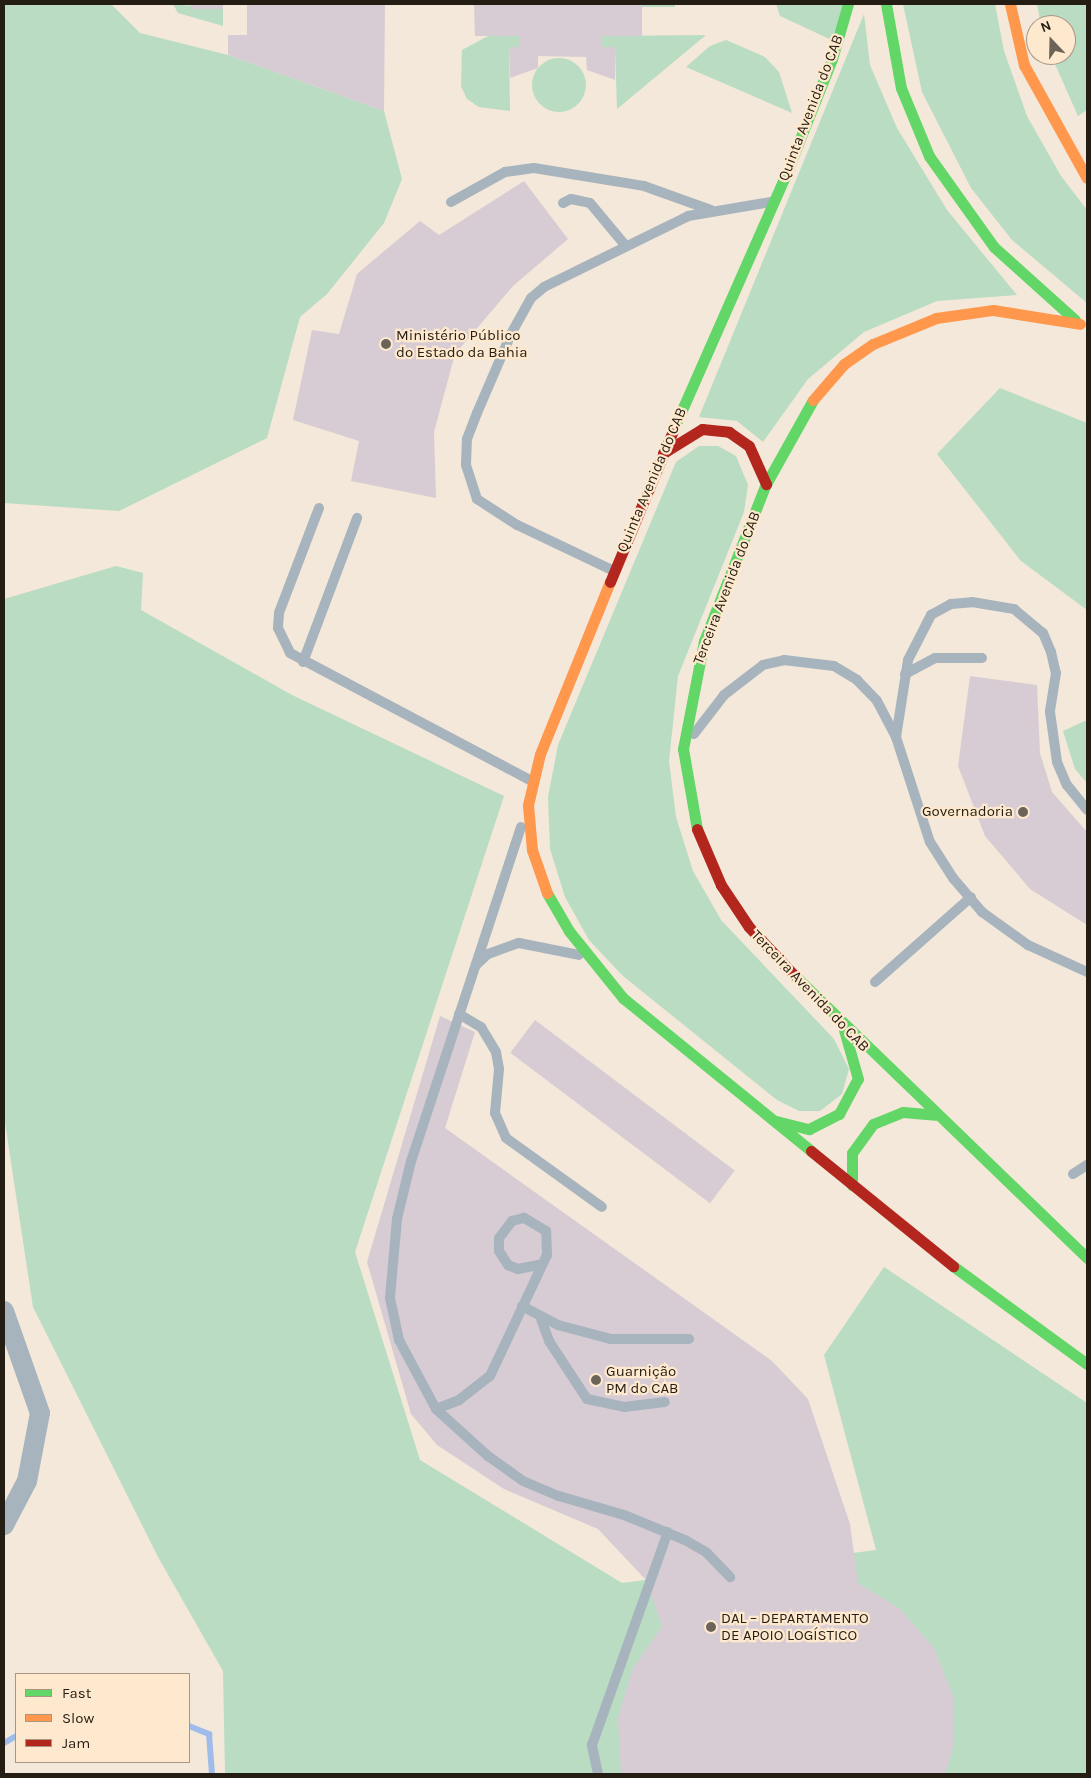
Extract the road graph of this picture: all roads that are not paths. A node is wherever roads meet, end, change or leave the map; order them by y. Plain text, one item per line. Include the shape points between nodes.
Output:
1 (848, 4) edge
2 (886, 4) edge
3 (1010, 4) edge
4 (1087, 178) edge
5 (451, 202) dead end
6 (775, 202) junction
7 (563, 203) dead end
8 (711, 210) junction
9 (625, 244) junction
10 (1084, 326) edge
11 (663, 453) junction
12 (766, 484) junction
13 (320, 508) dead end
14 (357, 518) dead end
15 (614, 571) junction
16 (982, 658) dead end
17 (303, 662) junction
18 (905, 674) junction
19 (896, 737) junction
20 (683, 749) junction
21 (532, 781) junction
22 (528, 805) junction
23 (1087, 810) edge
24 (971, 897) junction
25 (587, 958) junction
26 (476, 965) junction
27 (1087, 972) edge
28 (875, 982) dead end
29 (459, 1014) junction
30 (842, 1025) junction
31 (935, 1115) junction
32 (768, 1118) junction
33 (1087, 1165) edge
34 (1073, 1174) dead end
35 (852, 1186) junction
36 (602, 1208) dead end
37 (1087, 1258) edge
38 (539, 1265) junction
39 (522, 1306) junction
40 (4, 1311) edge
41 (540, 1316) junction
42 (689, 1339) dead end
43 (1087, 1364) edge
44 (665, 1402) dead end
45 (436, 1409) junction
46 (4, 1525) edge
47 (668, 1532) junction
48 (730, 1576) dead end
49 (598, 1774) edge

1 - 6 main road, Quinta Avenida do CAB via 832,59
2 - 10 main road via 901,88 929,156 994,248
3 - 4 main road via 1024,65
5 - 8 lane via 505,172 534,168 644,186
6 - 8 lane
6 - 11 main road, Quinta Avenida do CAB
7 - 9 lane via 571,198 590,203
8 - 9 lane
9 - 15 lane via 558,277 531,298 477,413 466,456 470,485 494,513
10 - 12 main road, Terceira Avenida do CAB via 1027,313 962,313 904,328 844,364 816,394
11 - 12 main road via 702,429 729,432 749,446
11 - 15 main road, Quinta Avenida do CAB
12 - 20 main road, Terceira Avenida do CAB via 704,641
13 - 17 lane via 279,613 282,640
14 - 17 lane
15 - 21 main road, Quinta Avenida do CAB
16 - 18 lane via 935,658
17 - 21 lane
18 - 19 lane
18 - 23 lane via 915,639 931,615 951,604 996,603 1029,617 1043,633 1056,673 1050,712 1057,762 1067,785
19 - 20 lane via 877,701 857,680 834,666 784,660 744,676
19 - 24 lane via 930,842
20 - 30 main road, Terceira Avenida do CAB via 691,811 721,886 775,958
21 - 22 main road, Quinta Avenida do CAB
22 - 25 main road, Quinta Avenida do CAB via 537,870
22 - 26 lane
24 - 27 lane via 982,912 1028,945
24 - 28 lane
25 - 26 lane via 519,944 488,954
25 - 32 main road via 623,998
26 - 29 lane
29 - 36 lane via 481,1026 496,1052 499,1069 495,1113 506,1138
29 - 45 lane via 411,1161 390,1261 390,1298 399,1340
30 - 31 main road, Terceira Avenida do CAB
30 - 32 main road via 858,1080 839,1114 809,1129
31 - 35 main road via 903,1112 873,1124 852,1153
31 - 37 main road, Terceira Avenida do CAB
32 - 35 main road
33 - 34 lane
35 - 43 main road via 992,1298
38 - 38 lane via 550,1243 546,1231 524,1218 512,1221 499,1238 499,1251 508,1265 518,1269
38 - 39 lane
39 - 41 lane
39 - 45 lane via 490,1376 459,1400
40 - 46 street via 40,1413 27,1480
41 - 42 lane via 611,1339
41 - 44 lane via 549,1341 588,1399 624,1407
45 - 47 lane via 462,1436 523,1481
47 - 48 lane via 706,1552
47 - 49 lane via 594,1738

